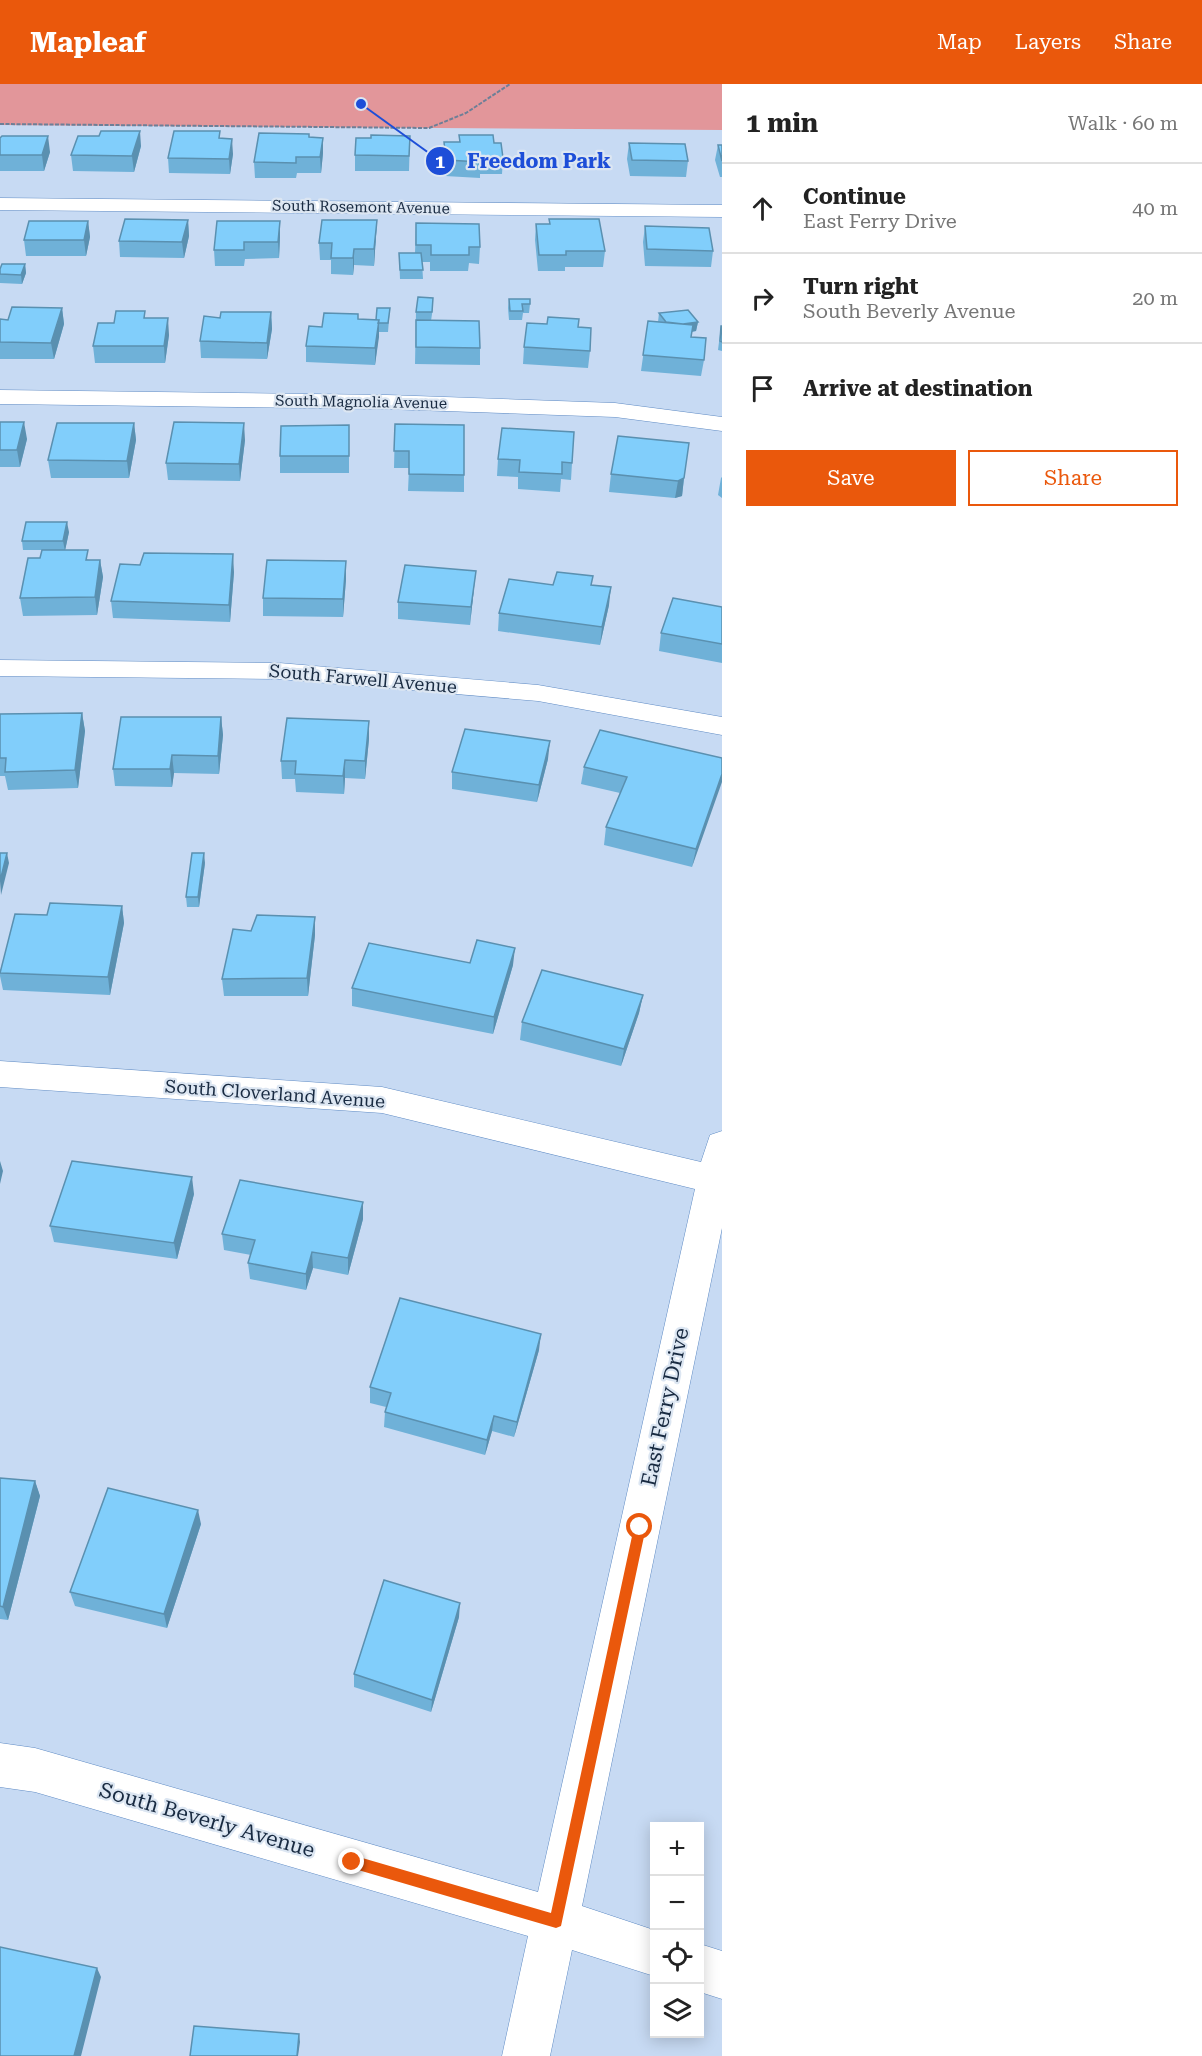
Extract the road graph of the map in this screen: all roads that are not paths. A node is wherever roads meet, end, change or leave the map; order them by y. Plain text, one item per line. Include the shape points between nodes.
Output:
1 (0, 204) edge
2 (722, 211) edge
3 (0, 397) edge
4 (722, 424) edge
5 (0, 668) edge
6 (722, 726) edge
7 (0, 1074) edge
8 (719, 1168) edge
9 (0, 1765) edge
10 (556, 1921) junction
11 (650, 1952) edge
12 (704, 1970) edge
13 (722, 1975) edge
14 (526, 2056) edge

1 - 2 street, South Rosemont Avenue
3 - 4 street, South Magnolia Avenue via 591,409
5 - 6 street, South Farwell Avenue via 279,670 538,693
7 - 8 street, South Cloverland Avenue via 382,1100
8 - 10 street, East Ferry Drive
9 - 10 street, South Beverly Avenue via 35,1770
10 - 11 street, South Beverly Avenue
10 - 14 street, East Ferry Drive
12 - 13 street

